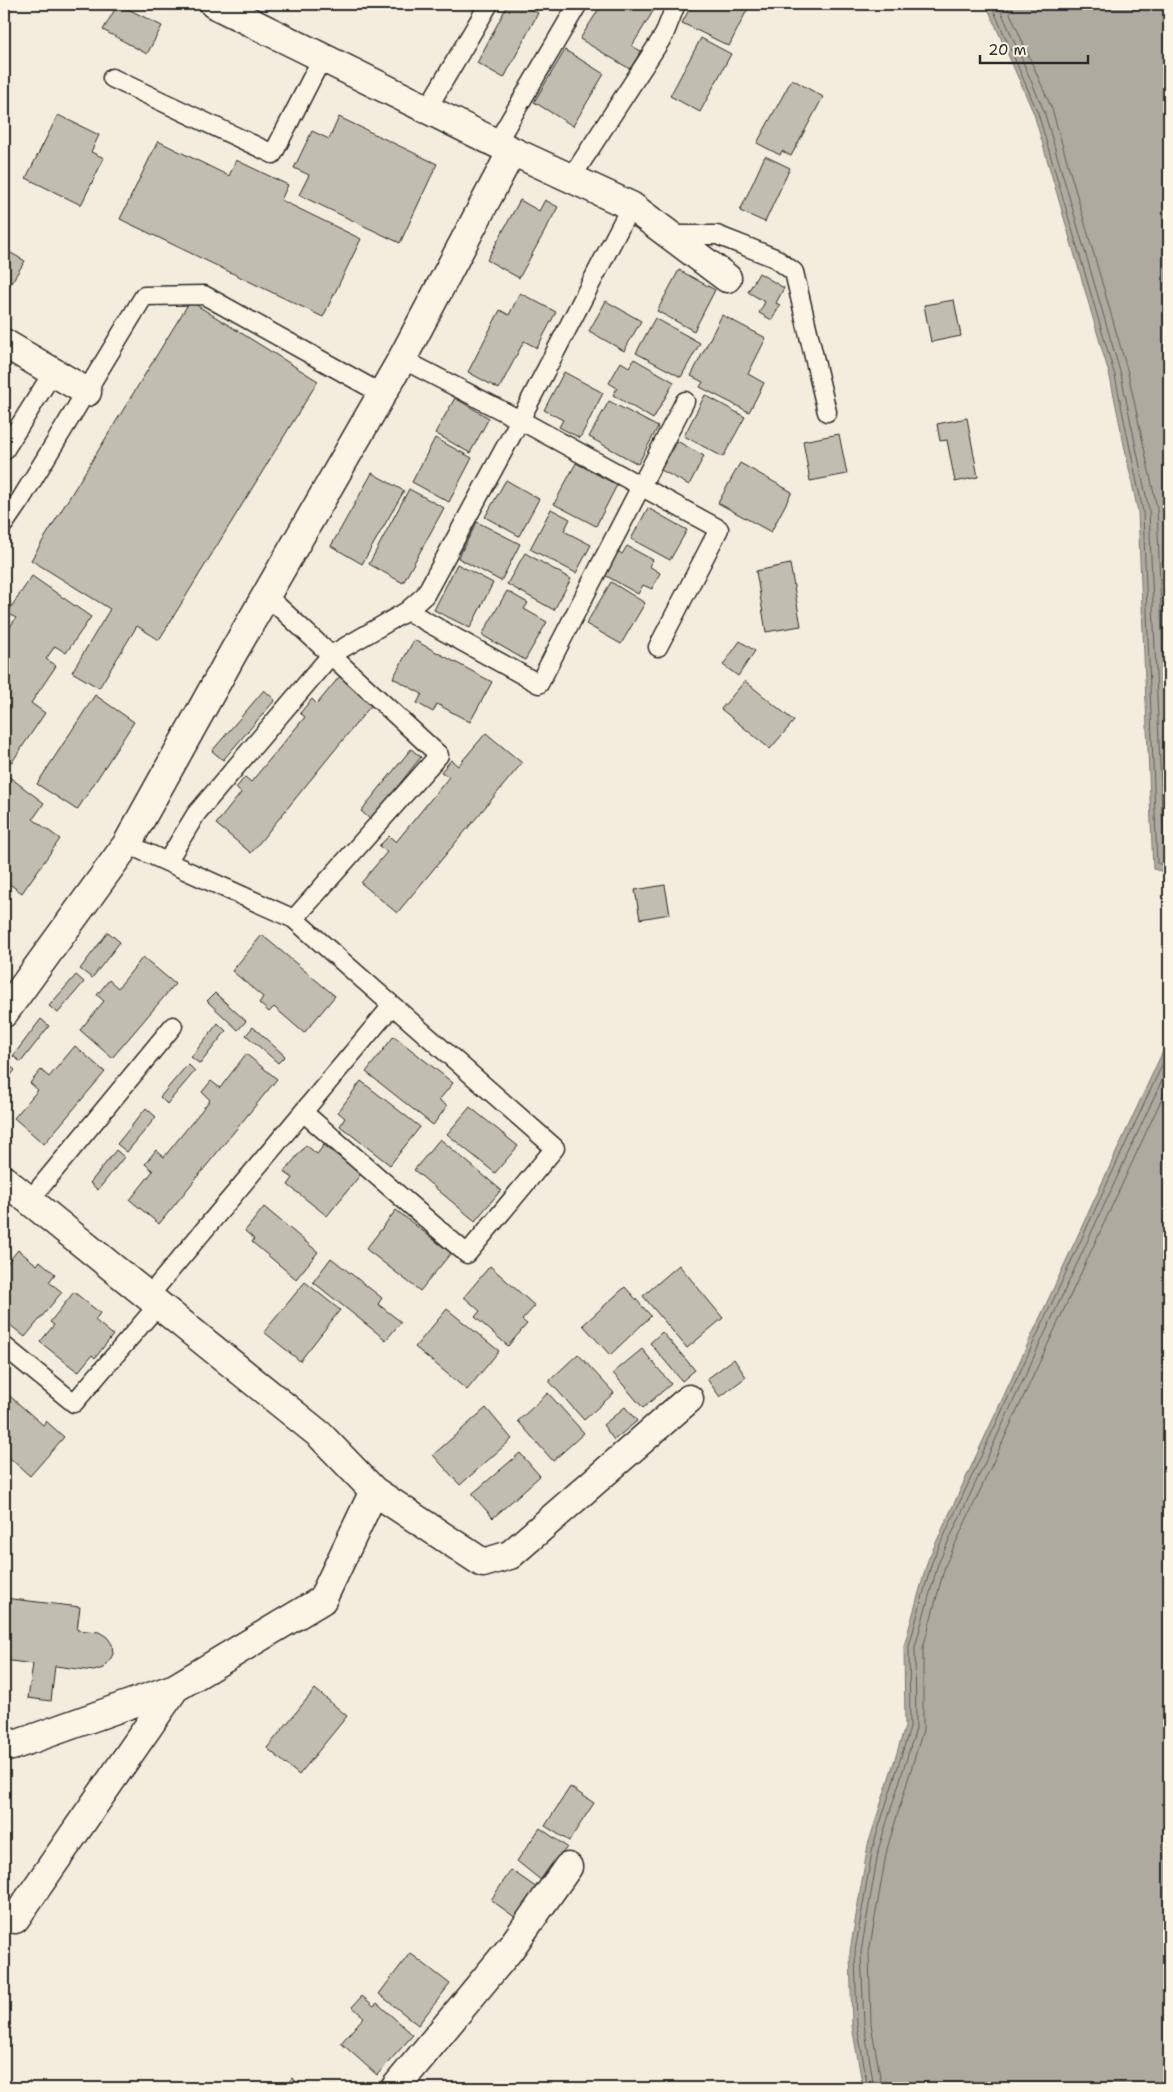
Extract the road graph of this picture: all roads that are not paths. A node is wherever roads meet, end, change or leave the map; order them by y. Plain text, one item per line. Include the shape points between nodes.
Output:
1 (214, 4) edge
2 (489, 4) edge
3 (578, 4) edge
4 (676, 4) edge
5 (251, 12) edge
6 (322, 58) junction
7 (112, 78) dead end
8 (427, 110) junction
9 (504, 148) junction
10 (571, 178) junction
11 (631, 206) junction
12 (670, 235) junction
13 (727, 278) dead end
14 (4, 343) edge
15 (402, 359) junction
16 (53, 372) junction
17 (87, 392) junction
18 (382, 394) junction
19 (685, 400) dead end
20 (827, 412) dead end
21 (520, 420) junction
22 (4, 452) edge
23 (641, 485) junction
24 (4, 524) edge
25 (267, 596) junction
26 (407, 611) junction
27 (658, 647) dead end
28 (331, 655) junction
29 (127, 844) junction
30 (167, 862) junction
31 (294, 919) junction
32 (391, 1007) junction
33 (4, 1013) edge
34 (173, 1026) dead end
35 (303, 1112) junction
36 (4, 1180) edge
37 (29, 1201) junction
38 (153, 1301) junction
39 (4, 1346) edge
40 (689, 1399) dead end
41 (374, 1491) junction
42 (175, 1688) junction
43 (4, 1739) edge
44 (568, 1867) dead end
45 (14, 1919) dead end
46 (394, 2088) edge

1 - 5 street
2 - 8 lane
3 - 9 lane
4 - 10 lane via 664,35
5 - 6 street
6 - 7 lane via 273,154
6 - 8 street
8 - 9 street
9 - 10 street
9 - 15 street
10 - 11 street
11 - 12 street
11 - 21 lane
12 - 13 street
12 - 20 lane via 717,235 775,258 794,272
14 - 16 street
15 - 18 street
15 - 21 lane
16 - 17 street
16 - 22 lane
17 - 18 lane via 144,296 204,295
17 - 24 lane
18 - 25 street
19 - 23 lane
21 - 23 lane
21 - 26 lane via 426,595
23 - 26 lane via 540,684
23 - 27 lane via 719,529
25 - 28 lane
25 - 29 street
26 - 28 lane
28 - 30 lane via 196,814
28 - 31 lane via 439,755
29 - 30 lane
29 - 33 street
30 - 31 lane
31 - 32 lane
32 - 35 lane
32 - 35 lane via 555,1148 466,1254
34 - 37 lane
35 - 38 lane
36 - 37 street
37 - 38 street
38 - 39 lane via 74,1403
38 - 41 street via 320,1435
40 - 41 street via 510,1555 501,1558 483,1563
41 - 42 street via 322,1600
42 - 43 street via 12,1746
42 - 45 street
44 - 46 street via 510,1949

